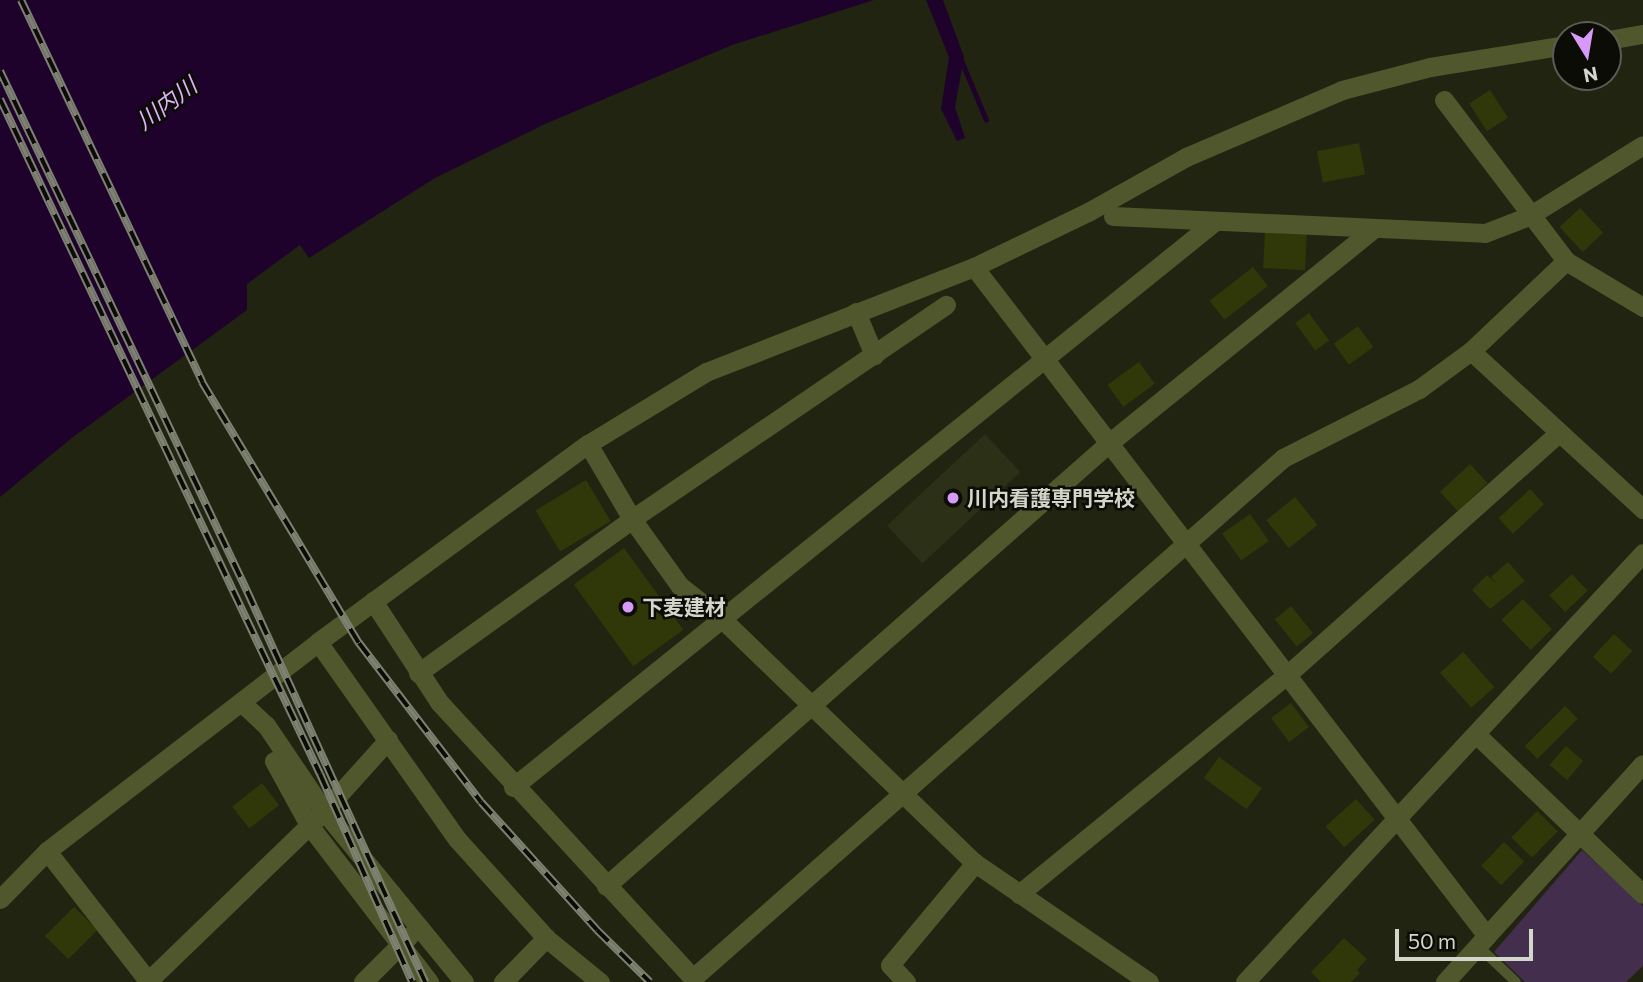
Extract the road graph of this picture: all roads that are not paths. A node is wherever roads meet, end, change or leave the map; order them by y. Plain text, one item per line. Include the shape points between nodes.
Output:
1 (1643, 34) edge
2 (1622, 38) edge
3 (1552, 47) edge
4 (1444, 100) dead end
5 (1643, 145) edge
6 (1112, 216) dead end
7 (1529, 216) junction
8 (1213, 223) junction
9 (1371, 231) junction
10 (1566, 261) junction
11 (974, 267) junction
12 (946, 304) dead end
13 (1643, 307) edge
14 (856, 312) junction
15 (1471, 351) junction
16 (874, 355) junction
17 (1041, 359) junction
18 (1557, 434) junction
19 (1109, 443) junction
20 (588, 444) junction
21 (1643, 509) edge
22 (632, 519) junction
23 (1189, 545) junction
24 (1643, 553) edge
25 (373, 601) junction
26 (721, 618) junction
27 (318, 642) junction
28 (418, 673) junction
29 (1287, 674) junction
30 (241, 702) junction
31 (809, 706) junction
32 (1478, 736) junction
33 (388, 740) junction
34 (1643, 764) edge
35 (513, 788) junction
36 (903, 797) junction
37 (324, 811) junction
38 (1396, 816) junction
39 (309, 825) junction
40 (1581, 833) junction
41 (47, 850) junction
42 (975, 863) junction
43 (606, 887) junction
44 (1019, 894) junction
45 (1643, 894) edge
46 (0, 899) edge
47 (419, 923) junction
48 (546, 938) junction
49 (1483, 941) junction
50 (401, 945) junction
51 (148, 982) edge
52 (363, 982) edge
53 (429, 982) edge
54 (464, 982) edge
55 (503, 982) edge
56 (600, 982) edge
57 (906, 982) edge
58 (1149, 982) edge
59 (1245, 982) edge
60 (1445, 982) edge
61 (1516, 982) edge

1 - 2 street
3 - 11 street via 1430,67 1342,90 1186,157 1088,212
4 - 7 street
5 - 7 street
6 - 8 street
7 - 9 street via 1485,233
7 - 10 street
8 - 9 street
8 - 17 street
9 - 19 street
10 - 13 street
10 - 15 street
11 - 14 street
11 - 17 street
12 - 16 street
14 - 16 street
14 - 20 street via 706,372
15 - 18 street
15 - 23 street via 1419,388 1283,458
16 - 22 street
17 - 19 street
17 - 26 street
18 - 21 street
18 - 29 street
19 - 23 street
19 - 31 street
20 - 22 street
20 - 25 street
22 - 26 street via 680,586
22 - 28 street
23 - 29 street
23 - 36 street
24 - 32 street
25 - 27 street
25 - 28 street
26 - 31 street
26 - 35 street
27 - 30 street
27 - 33 street
28 - 35 street
29 - 38 street
29 - 44 street
30 - 37 street via 266,725
30 - 39 street
30 - 41 street
31 - 36 street
31 - 43 street
32 - 38 street
32 - 40 street
33 - 37 street
33 - 48 street via 457,839
34 - 40 street
35 - 43 street via 527,797
36 - 42 street
36 - 43 street via 693,978
37 - 39 street
37 - 47 street
38 - 49 street
38 - 59 street
39 - 50 street
39 - 51 street
40 - 45 street
40 - 49 street
41 - 46 street
41 - 51 street
42 - 44 street
42 - 57 street via 890,965
44 - 58 street
47 - 50 street
47 - 54 street
48 - 55 street
48 - 56 street
49 - 60 street
49 - 61 lane
50 - 52 street
50 - 53 street

